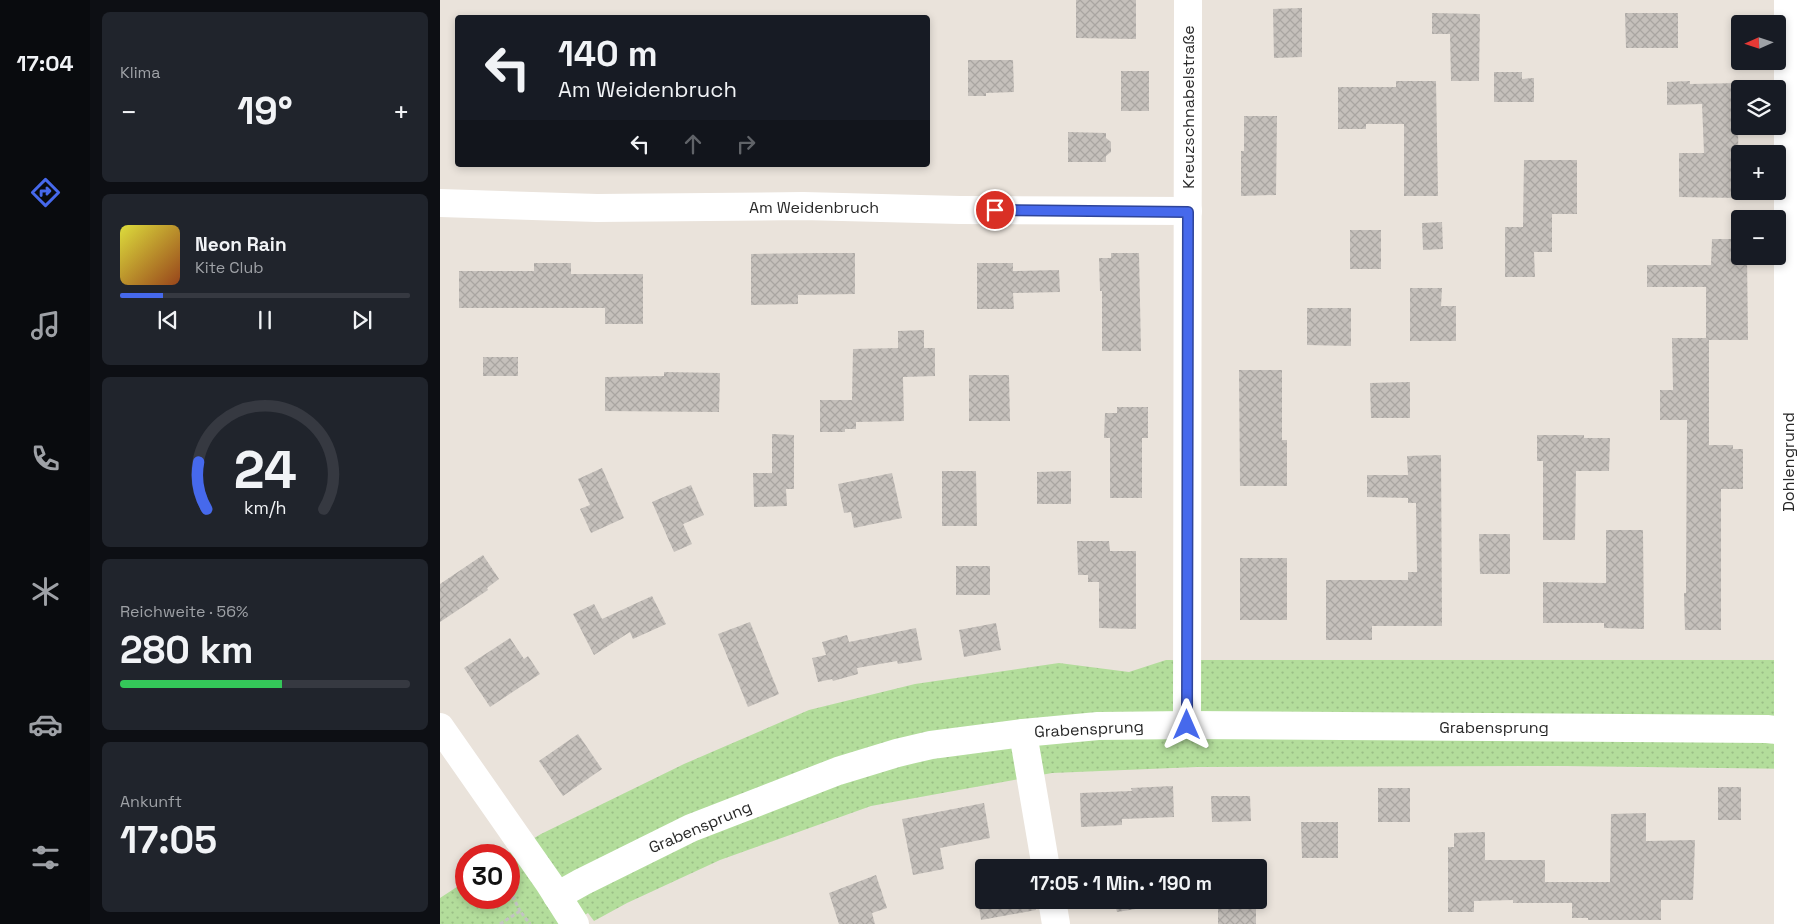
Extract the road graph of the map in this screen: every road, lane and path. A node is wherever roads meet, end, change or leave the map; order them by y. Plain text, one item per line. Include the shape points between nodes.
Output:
1 (1188, 0) edge
2 (1788, 0) edge
3 (440, 203) edge
4 (1188, 212) junction
5 (1187, 725) junction
6 (440, 726) edge
7 (1794, 732) edge
8 (1023, 733) junction
9 (1044, 859) edge
10 (522, 883) dead end
11 (557, 896) junction
12 (1054, 909) edge
13 (520, 910) junction
14 (500, 924) edge
15 (530, 924) edge
16 (575, 924) edge
17 (1056, 924) edge
18 (1788, 924) edge

1 - 4 street, Kreuzschnabelstraße
2 - 7 street, Dohlengrund
3 - 4 street, Am Weidenbruch via 597,208 794,206
4 - 5 street, Kreuzschnabelstraße
5 - 7 street, Grabensprung via 1758,729
5 - 8 street, Grabensprung via 1098,726
6 - 11 street
7 - 18 street, Dohlengrund
8 - 9 street
8 - 11 street, Grabensprung via 931,745 838,771 691,828
10 - 13 path via 516,886 512,895
11 - 16 street
12 - 17 street
13 - 14 path
13 - 15 path

